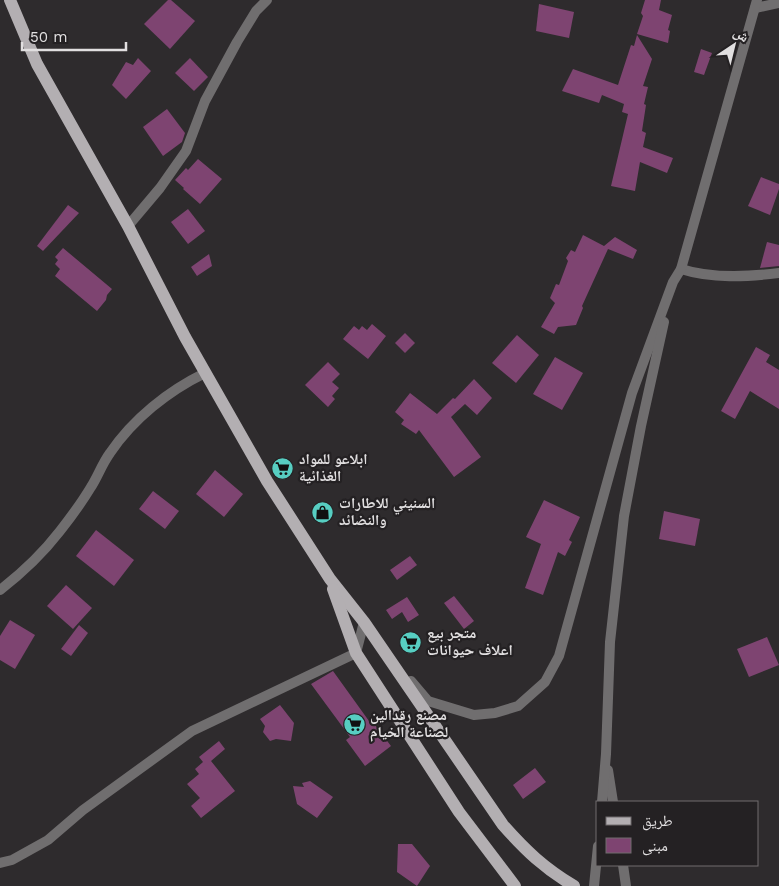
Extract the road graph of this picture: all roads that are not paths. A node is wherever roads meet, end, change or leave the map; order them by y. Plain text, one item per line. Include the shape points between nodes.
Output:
1 (10, 0) edge
2 (267, 0) edge
3 (779, 3) edge
4 (756, 4) edge
5 (128, 226) junction
6 (681, 269) junction
7 (779, 273) edge
8 (673, 282) junction
9 (206, 373) junction
10 (330, 579) junction
11 (0, 590) edge
12 (364, 622) junction
13 (375, 640) junction
14 (356, 652) junction
15 (606, 754) junction
16 (602, 801) edge
17 (613, 801) edge
18 (0, 863) edge
19 (596, 866) edge
20 (623, 866) edge
21 (515, 886) edge
22 (574, 886) edge
23 (594, 886) edge
24 (626, 886) edge

1 - 5 main road via 37,64
2 - 5 street via 256,11 210,92 186,152
3 - 4 street
4 - 6 street
5 - 9 main road
6 - 7 street via 695,274 728,276
6 - 8 street
8 - 13 street via 632,393 559,656 545,682 518,706 474,715 428,701
8 - 15 street via 640,426 624,516 610,642
9 - 10 main road via 266,482
9 - 11 street via 186,382 156,403 131,428 59,532 22,572
10 - 12 main road
10 - 14 main road
12 - 13 main road
12 - 14 street
13 - 22 main road via 503,824 549,870
14 - 18 street via 192,731 83,810 48,840
14 - 21 main road via 459,812
15 - 16 street
15 - 17 street
19 - 23 street
20 - 24 street

